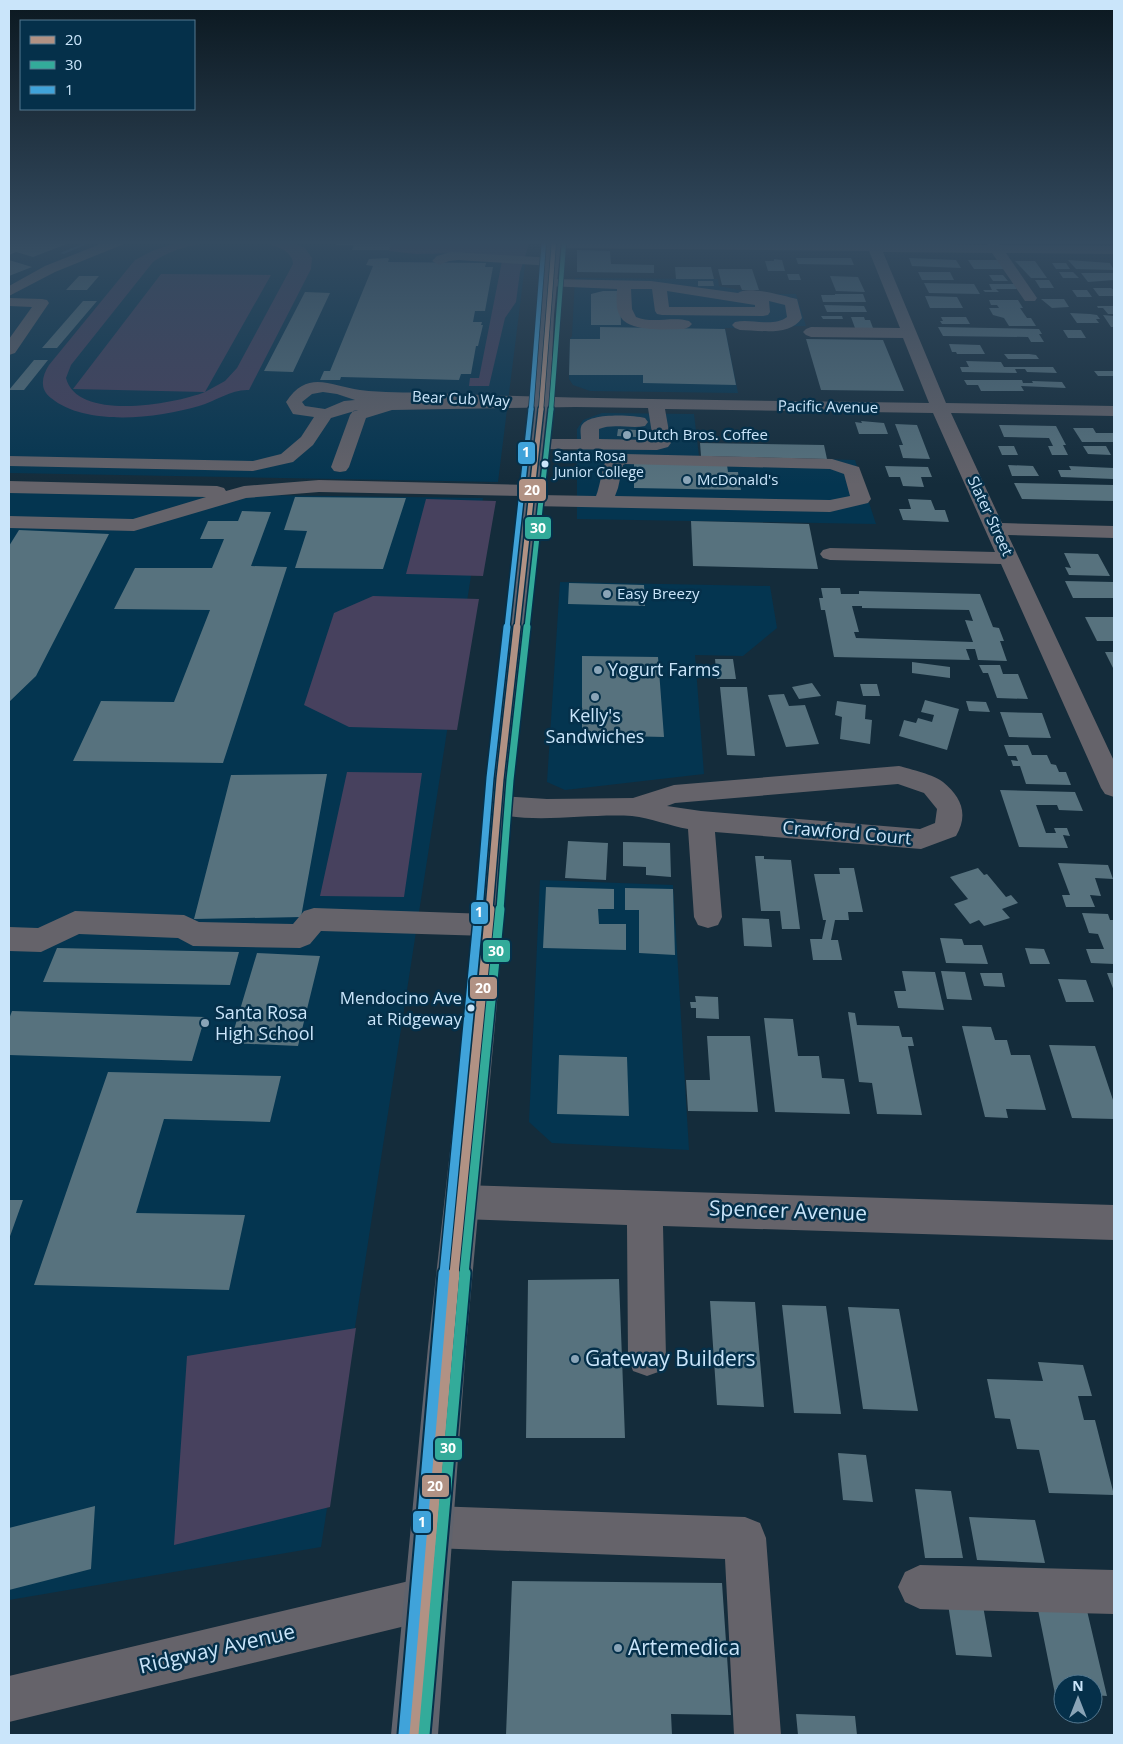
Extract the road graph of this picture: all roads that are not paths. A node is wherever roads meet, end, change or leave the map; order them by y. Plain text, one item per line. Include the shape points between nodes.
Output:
1 (28, 322) edge
2 (547, 322) edge
3 (638, 322) edge
4 (790, 322) edge
5 (906, 322) edge
6 (811, 332) dead end
7 (910, 333) junction
8 (9, 350) edge
9 (399, 379) dead end
10 (391, 401) junction
11 (542, 403) junction
12 (656, 404) junction
13 (940, 409) junction
14 (1114, 411) edge
15 (325, 414) junction
16 (328, 441) junction
17 (537, 444) junction
18 (9, 461) edge
19 (340, 467) dead end
20 (9, 487) edge
21 (244, 492) junction
22 (531, 495) junction
23 (603, 501) junction
24 (9, 522) edge
25 (996, 529) junction
26 (1114, 532) edge
27 (830, 554) dead end
28 (1009, 558) junction
29 (1114, 788) edge
30 (499, 806) junction
31 (633, 807) junction
32 (701, 821) junction
33 (708, 917) dead end
34 (488, 925) junction
35 (9, 939) edge
36 (462, 1202) junction
37 (645, 1207) junction
38 (1114, 1223) edge
39 (646, 1357) dead end
40 (433, 1527) junction
41 (920, 1587) dead end
42 (1114, 1592) edge
43 (426, 1599) junction
44 (9, 1699) edge
45 (414, 1735) edge
46 (758, 1735) edge

1 - 8 street
2 - 11 main road
3 - 4 street via 779,325
5 - 7 street, Slater Street
6 - 7 street
7 - 13 street, Slater Street
9 - 10 street
10 - 11 street, Bear Cub Way
10 - 15 street, Bear Cub Way via 350,405
10 - 15 street, Bear Cub Way via 325,387 308,390 296,397 294,402 299,410
10 - 16 street via 359,415
11 - 12 street, Pacific Avenue
11 - 17 main road
12 - 13 street, Pacific Avenue
12 - 17 street via 662,443 657,445
13 - 14 street, Pacific Avenue
13 - 25 street, Slater Street
15 - 16 street
16 - 18 street via 287,458 253,466
16 - 19 street
17 - 22 main road
20 - 21 street
21 - 22 street via 319,486
21 - 24 street via 134,525
22 - 23 street
22 - 30 main road
23 - 23 street via 830,506 861,499 852,471 832,464 624,458 614,462
25 - 26 street
25 - 28 street, Slater Street
27 - 28 street
28 - 29 street, Slater Street
30 - 31 street, Crawford Court
30 - 34 main road
31 - 32 street, Crawford Court
31 - 32 street, Crawford Court via 674,794 900,775 933,787 950,807 947,829 921,839
32 - 33 street
34 - 35 street via 314,919 300,936 193,934 184,927 75,922 41,940
34 - 36 main road
36 - 37 street, Spencer Avenue
36 - 40 main road
37 - 38 street, Spencer Avenue
37 - 39 street
40 - 43 main road
40 - 46 street via 746,1538
41 - 42 street
43 - 44 street, Ridgway Avenue
43 - 45 main road

